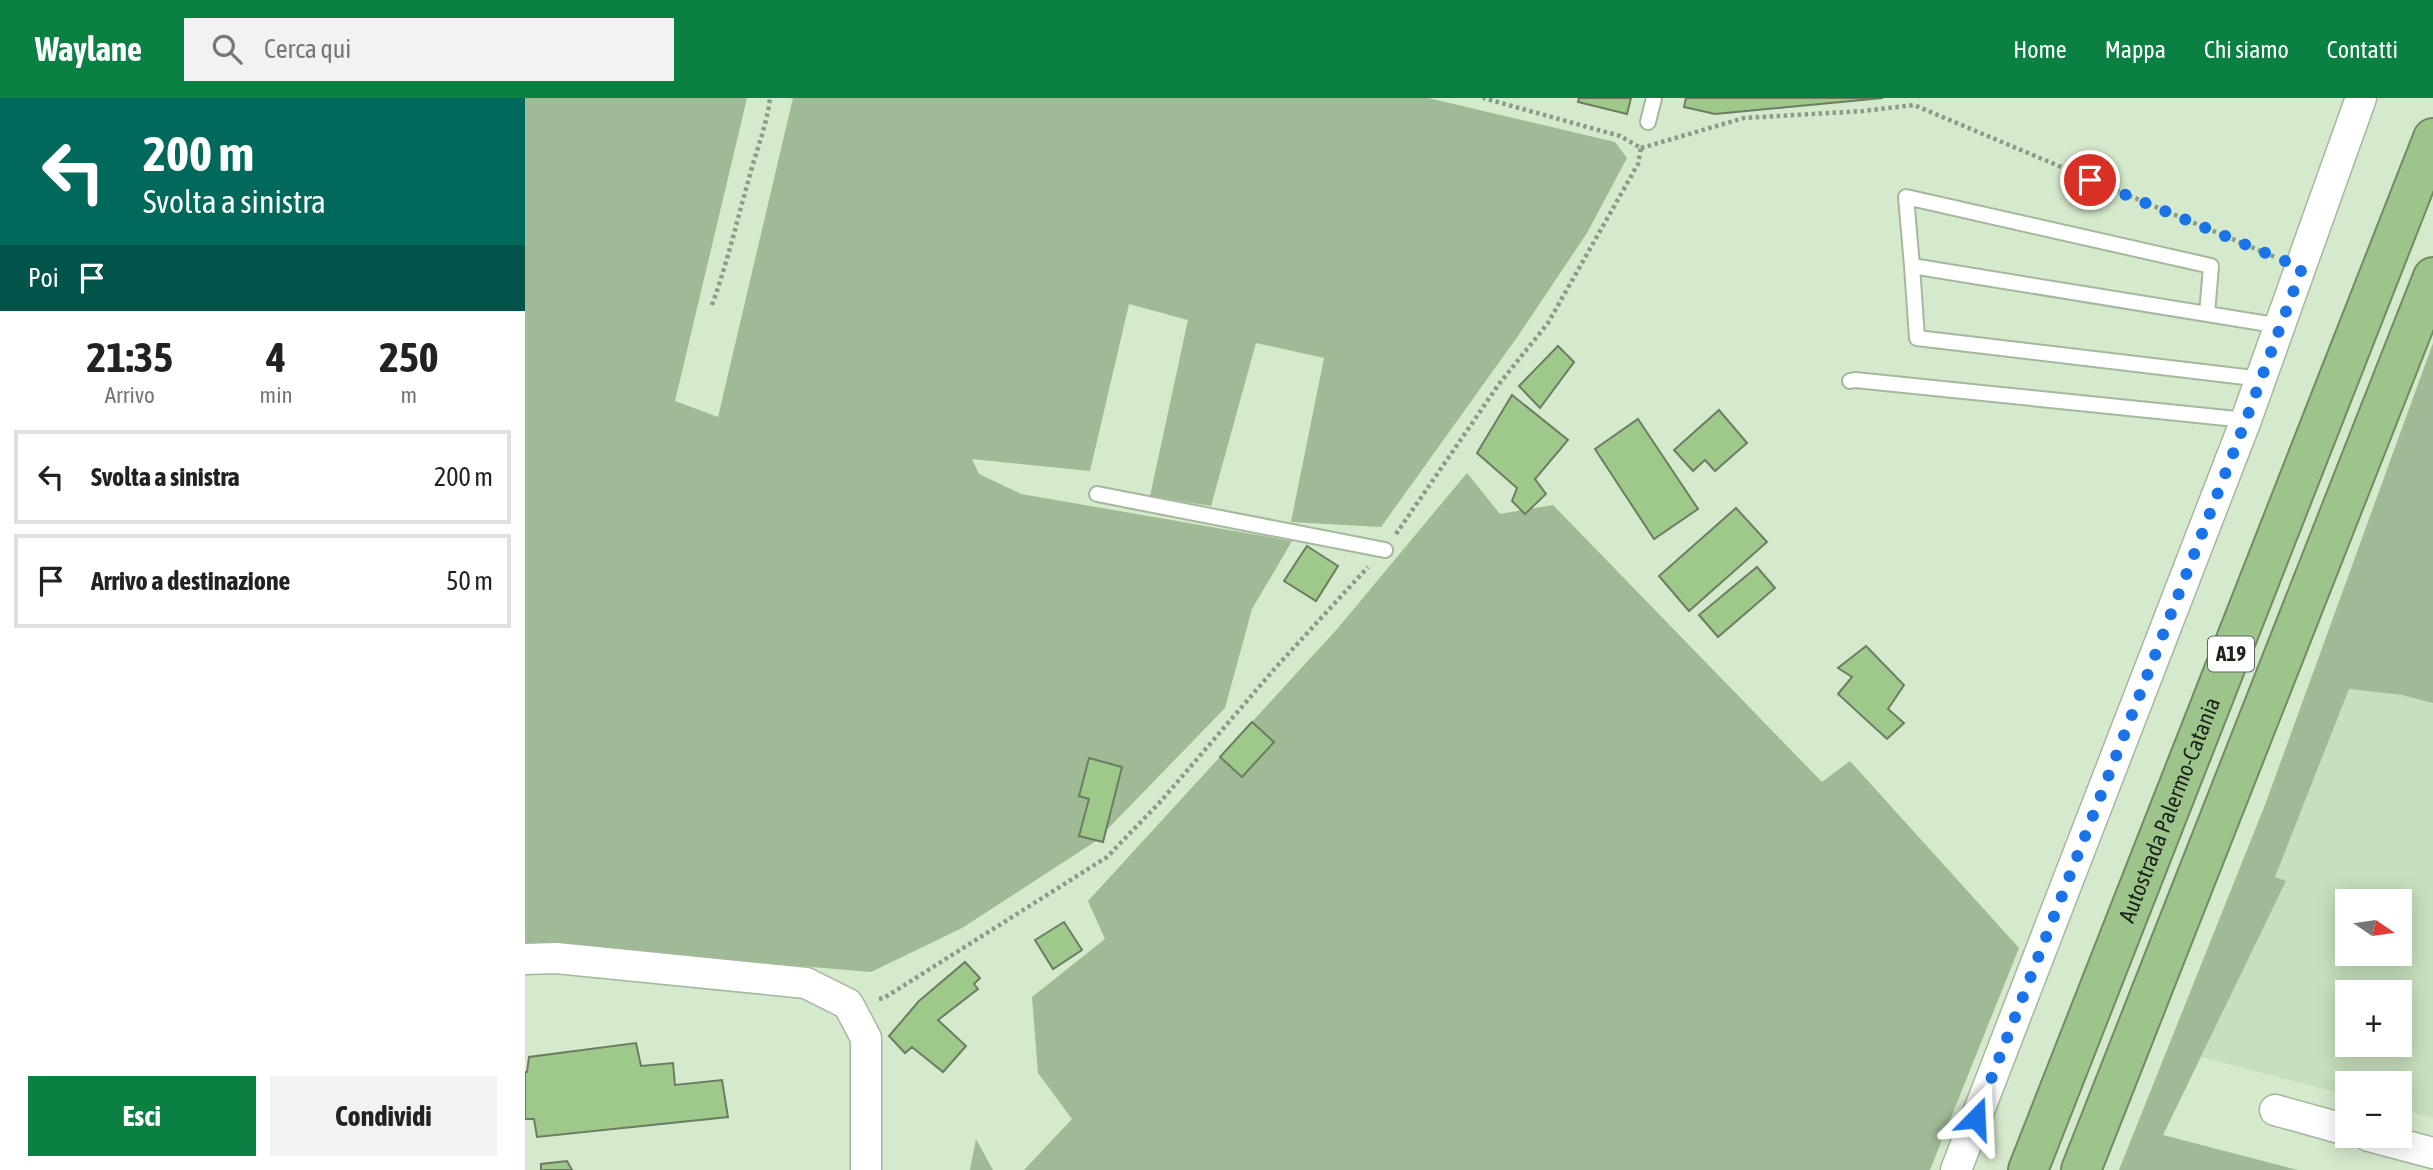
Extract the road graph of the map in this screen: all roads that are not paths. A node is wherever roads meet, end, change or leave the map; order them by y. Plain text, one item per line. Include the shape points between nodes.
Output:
1 (1654, 98) edge
2 (2361, 98) edge
3 (1648, 122) dead end
4 (2433, 138) edge
5 (1912, 266) junction
6 (2433, 277) edge
7 (2207, 314) junction
8 (2281, 326) junction
9 (2262, 379) junction
10 (1850, 381) dead end
11 (2246, 420) junction
12 (1097, 494) dead end
13 (1385, 550) dead end
14 (525, 958) edge
15 (2275, 1110) dead end
16 (2335, 1127) edge
17 (2412, 1147) edge
18 (2433, 1153) edge
19 (866, 1170) edge
20 (1956, 1170) edge
21 (2028, 1170) edge
22 (2081, 1170) edge

1 - 3 lane
2 - 8 street
4 - 21 highway, Autostrada Palermo-Catania / A19
5 - 7 lane
5 - 7 lane via 1906,197 2211,266
5 - 9 lane via 1917,338
6 - 22 highway, A19
7 - 8 lane
8 - 9 street
9 - 11 street
10 - 11 lane
11 - 20 street
12 - 13 lane
14 - 19 street via 806,984 848,1004 866,1038
15 - 16 street
17 - 18 street

